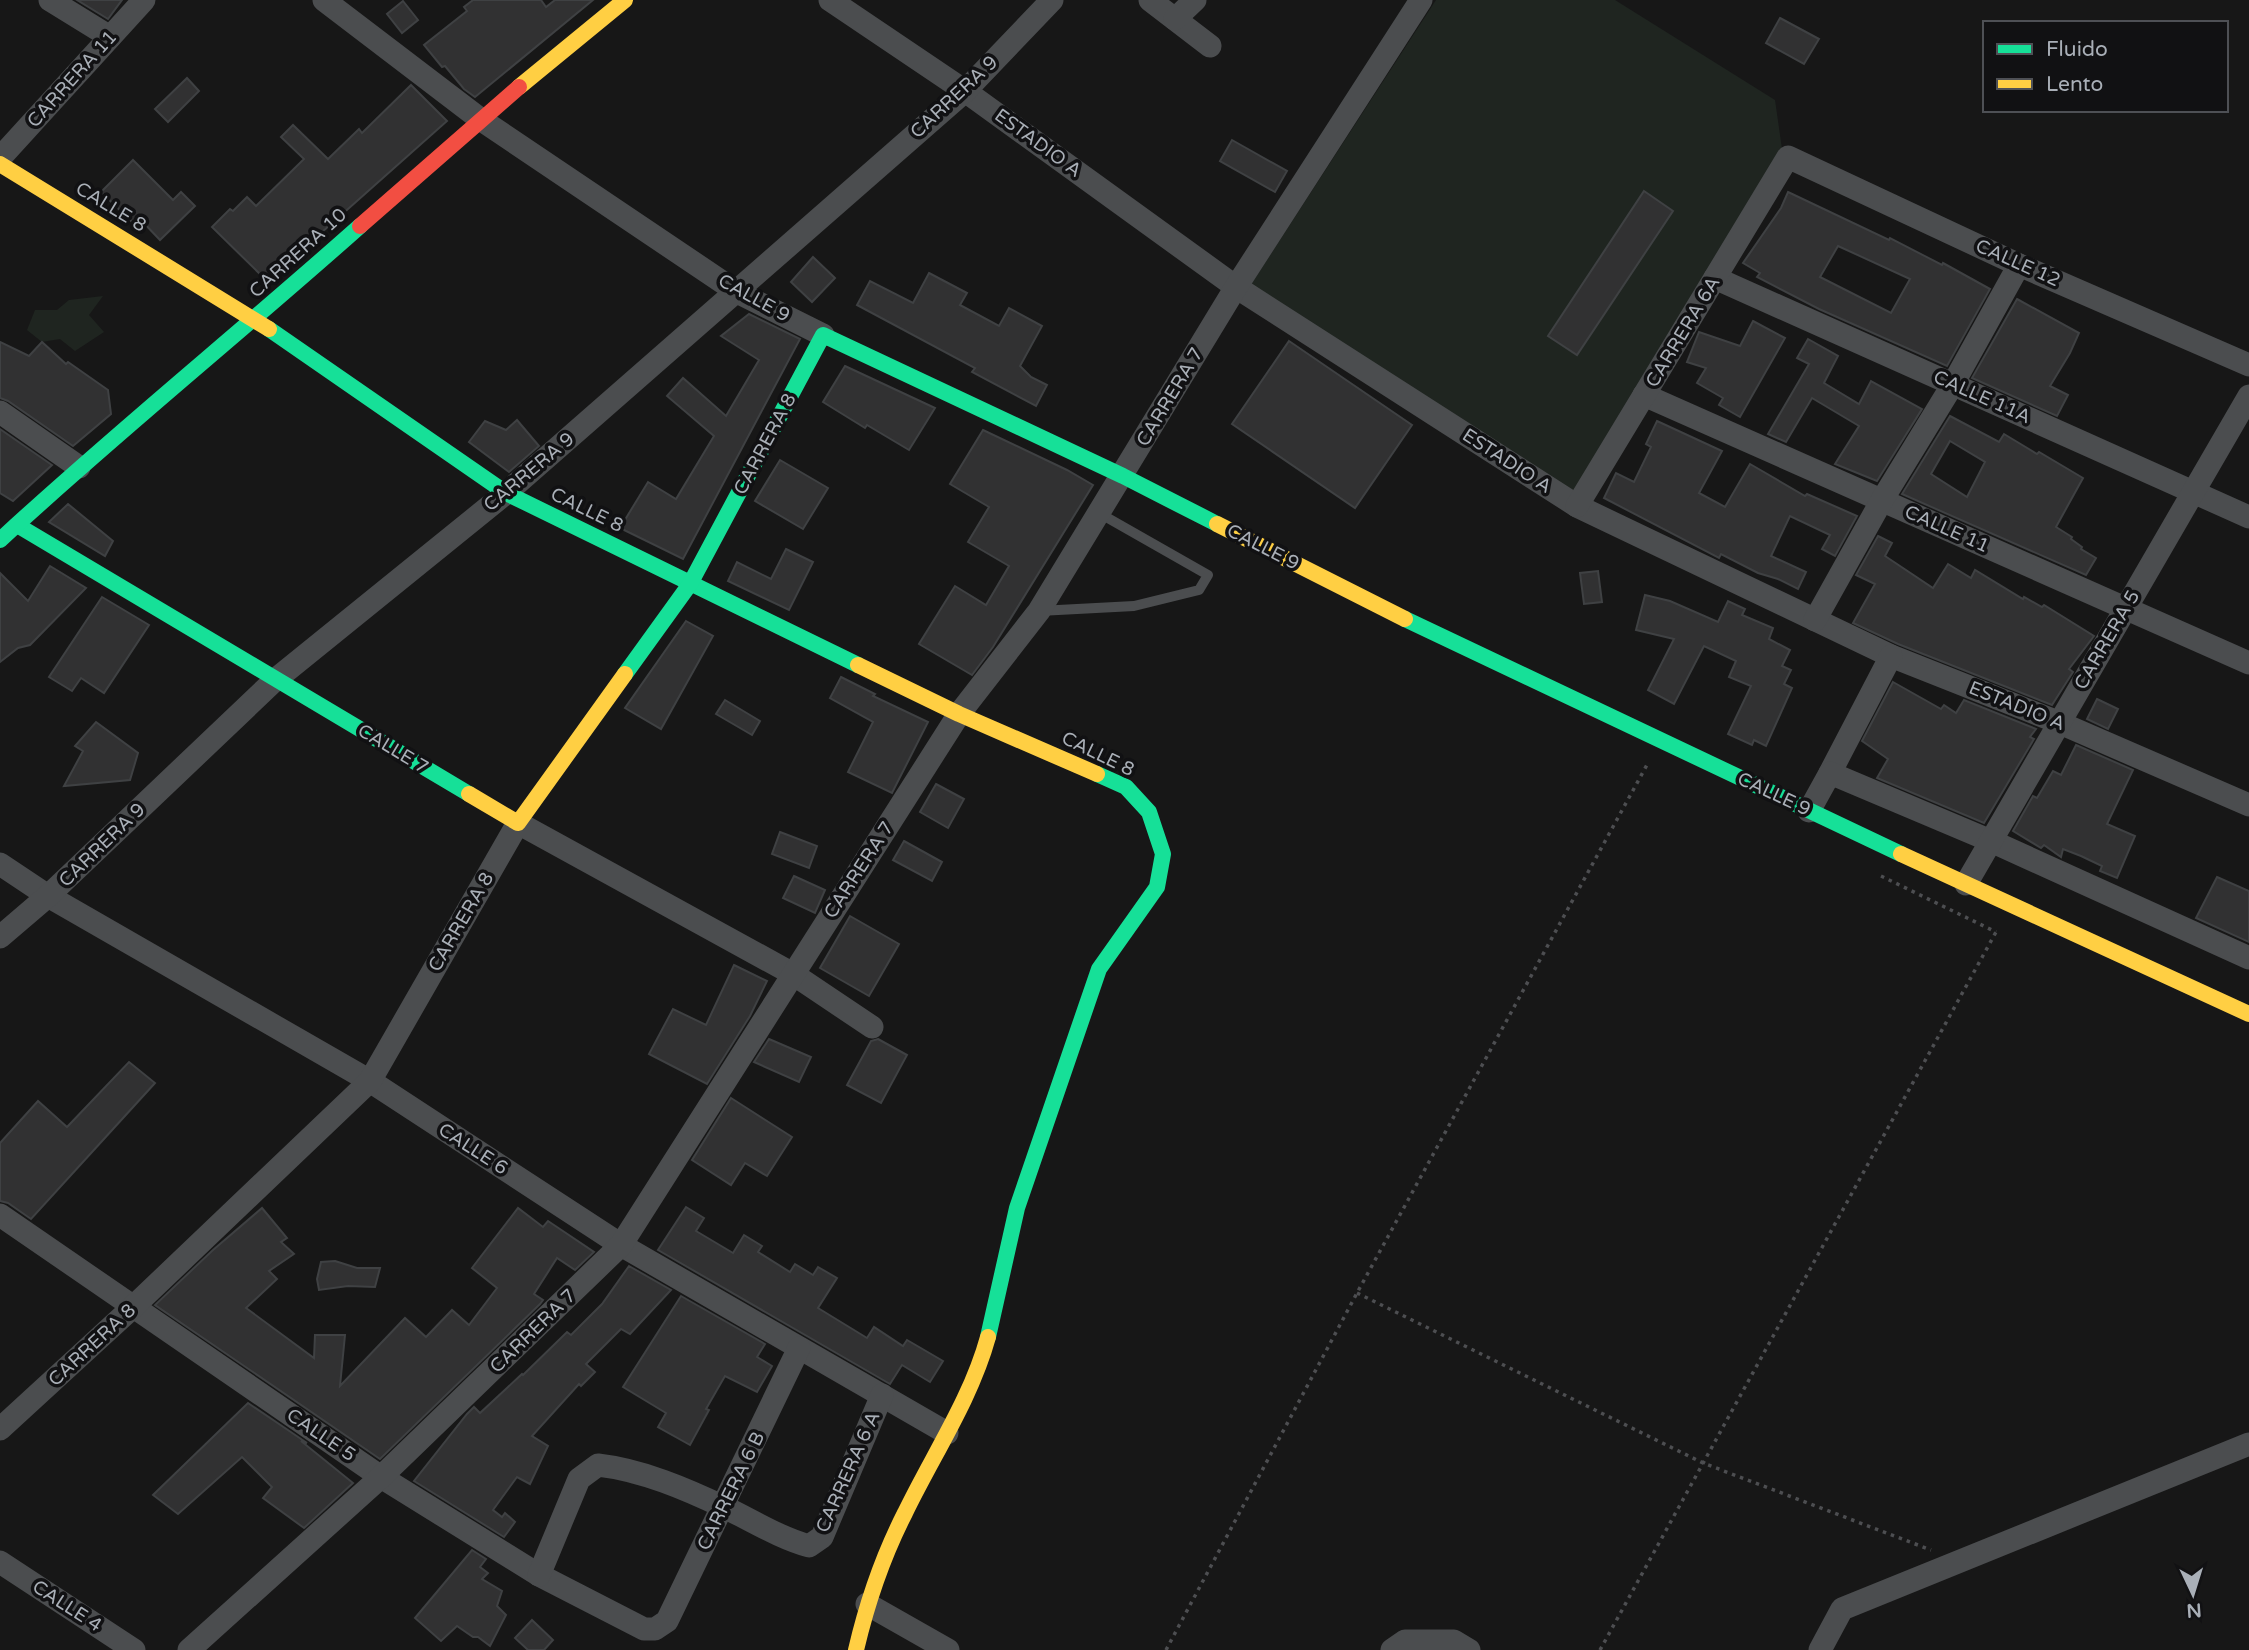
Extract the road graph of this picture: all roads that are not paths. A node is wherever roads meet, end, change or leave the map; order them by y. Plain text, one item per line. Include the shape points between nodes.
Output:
1 (50, 0) edge
2 (144, 0) edge
3 (324, 0) edge
4 (625, 0) edge
5 (830, 0) edge
6 (1052, 0) edge
7 (1150, 0) edge
8 (1195, 0) edge
9 (1421, 0) edge
10 (1175, 19) junction
11 (110, 37) junction
12 (1210, 46) dead end
13 (965, 91) junction
14 (480, 119) junction
15 (1788, 157) joint
16 (0, 158) edge
17 (0, 164) edge
18 (2019, 264) junction
19 (1715, 278) junction
20 (1236, 287) junction
21 (737, 292) junction
22 (255, 319) junction
23 (823, 335) junction
24 (2249, 365) edge
25 (1953, 384) junction
26 (1644, 394) junction
27 (2249, 396) edge
28 (0, 412) edge
29 (79, 467) junction
30 (1122, 476) junction
31 (2193, 492) junction
32 (506, 493) junction
33 (1882, 500) junction
34 (1577, 506) junction
35 (1099, 513) junction
36 (2249, 517) edge
37 (6, 526) edge
38 (690, 584) junction
39 (2126, 609) junction
40 (1039, 611) junction
41 (1815, 620) junction
42 (1891, 656) junction
43 (2249, 663) edge
44 (275, 680) junction
45 (959, 714) junction
46 (2060, 723) junction
47 (1830, 773) junction
48 (2249, 805) edge
49 (1809, 811) junction
50 (518, 823) junction
51 (1991, 841) junction
52 (0, 864) edge
53 (1966, 884) junction
54 (48, 896) junction
55 (0, 937) edge
56 (2249, 958) edge
57 (793, 974) junction
58 (2249, 1014) edge
59 (872, 1027) dead end
60 (370, 1081) junction
61 (0, 1215) edge
62 (621, 1245) junction
63 (133, 1307) junction
64 (799, 1348) junction
65 (881, 1395) junction
66 (0, 1430) edge
67 (947, 1433) junction
68 (2249, 1444) edge
69 (382, 1477) junction
70 (724, 1507) junction
71 (0, 1562) edge
72 (539, 1575) junction
73 (867, 1604) junction
74 (655, 1629) joint
75 (134, 1650) edge
76 (189, 1650) edge
77 (856, 1650) edge
78 (948, 1650) edge
79 (1392, 1650) edge
80 (1469, 1650) edge
81 (1820, 1650) edge

1 - 11 street
2 - 11 street, CARRERA 11
3 - 14 street, CALLE 9
4 - 14 street, CARRERA 10
5 - 13 street, ESTADIO A
6 - 13 street, CARRERA 9
7 - 10 street
8 - 10 street
9 - 20 street, CARRERA 7
10 - 12 street
11 - 16 street, CARRERA 11
13 - 20 street, ESTADIO A
13 - 21 street, CARRERA 9
14 - 21 street, CALLE 9
14 - 22 street, CARRERA 10
15 - 18 street, CALLE 12
15 - 19 street, CARRERA 6A
17 - 22 street, CALLE 8
18 - 24 street, CALLE 12
18 - 25 street
19 - 25 street, CALLE 11A
19 - 26 street, CARRERA 6A
20 - 30 street, CARRERA 7
20 - 34 street, ESTADIO A
21 - 23 street, CALLE 9
21 - 32 street, CARRERA 9
22 - 29 street, CARRERA 10
22 - 32 street, CALLE 8
23 - 30 street, CALLE 9
23 - 38 street, CARRERA 8
25 - 31 street, CALLE 11A
25 - 33 street
26 - 33 street, CALLE 11
26 - 34 street, CARRERA 6A
27 - 31 street, CARRERA 5
28 - 29 street
29 - 37 street, CARRERA 10
30 - 35 street, CARRERA 7
30 - 49 street, CALLE 9 via 1400,617
31 - 36 street, CALLE 11A
31 - 39 street, CARRERA 5
32 - 38 street, CALLE 8
32 - 44 street, CARRERA 9
33 - 39 street, CALLE 11
33 - 41 street
34 - 41 street, ESTADIO A
35 - 40 street, CARRERA 7
35 - 40 lane via 1208,575 1199,590 1134,606
37 - 44 street, CALLE 7
38 - 45 street, CALLE 8
38 - 50 street, CARRERA 8
39 - 43 street, CALLE 11
39 - 46 street, CARRERA 5
40 - 45 street, CARRERA 7
41 - 42 street, ESTADIO A
42 - 46 street, ESTADIO A
42 - 47 street
44 - 50 street, CALLE 7
44 - 54 street, CARRERA 9
45 - 57 street, CARRERA 7
45 - 67 street, CALLE 8 via 1126,787 1149,812 1163,854 1157,887 1099,969 1017,1208 980,1366
46 - 48 street, ESTADIO A
46 - 51 street, CARRERA 5
47 - 49 street
47 - 51 street
49 - 53 street, CALLE 9
50 - 57 street, CALLE 7
50 - 60 street, CARRERA 8
51 - 53 street, CARRERA 5
51 - 56 street
52 - 54 street, CALLE 6
53 - 58 street, CALLE 9
54 - 55 street, CARRERA 9
54 - 60 street, CALLE 6
57 - 59 street, CALLE 7
57 - 62 street, CARRERA 7
60 - 62 street, CALLE 6
60 - 63 street, CARRERA 8
61 - 63 street, CALLE 5
62 - 64 street, CALLE 6
62 - 69 street, CARRERA 7
63 - 66 street, CARRERA 8
63 - 69 street, CALLE 5
64 - 65 street, CALLE 6
64 - 70 street, CARRERA 6 B
65 - 67 street, CALLE 6
65 - 70 street, CARRERA 6 A via 822,1537 809,1546 792,1541
67 - 73 street via 903,1516
68 - 81 street via 1842,1609
69 - 72 street, CALLE 5
69 - 76 street, CARRERA 7
70 - 72 street via 626,1468 598,1465 579,1479
70 - 74 street, CARRERA 6 B via 667,1621
71 - 75 street, CALLE 4
72 - 74 street, CALLE 5 via 644,1629
73 - 77 street
73 - 78 street
79 - 80 street via 1405,1641 1454,1641

